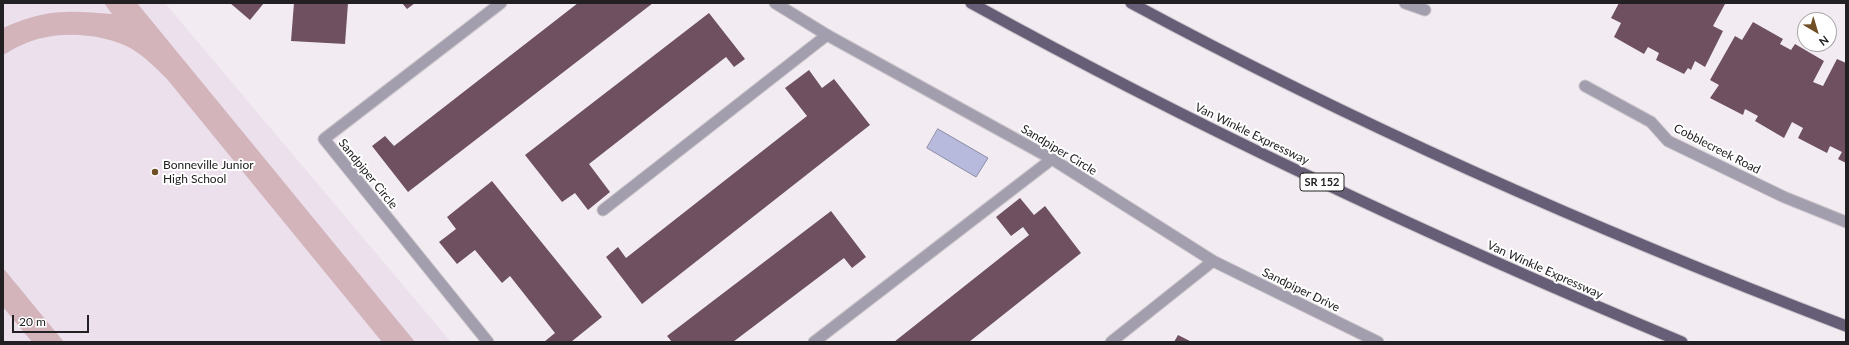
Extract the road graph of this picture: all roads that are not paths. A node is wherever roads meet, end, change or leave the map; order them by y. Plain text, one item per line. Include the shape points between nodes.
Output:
1 (501, 3) edge
2 (775, 3) edge
3 (971, 3) edge
4 (1131, 3) edge
5 (1405, 3) edge
6 (1425, 10) dead end
7 (828, 35) junction
8 (1585, 86) dead end
9 (1052, 159) junction
10 (603, 210) dead end
11 (1846, 222) edge
12 (1213, 261) junction
13 (1846, 326) edge
14 (488, 342) edge
15 (814, 342) edge
16 (1111, 342) edge
17 (1378, 342) edge
18 (1682, 342) edge

1 - 14 street, Sandpiper Circle via 324,140
2 - 7 street, Sandpiper Circle
3 - 18 main road, Van Winkle Expressway / SR 152 via 1064,54 1399,219
4 - 13 main road via 1291,86 1441,156 1757,293
5 - 6 street
7 - 9 street, Sandpiper Circle
7 - 10 street
8 - 11 street, Cobblecreek Road via 1651,122 1668,141 1784,196
9 - 12 street, Sandpiper Circle
9 - 15 street
12 - 16 street
12 - 17 street, Sandpiper Drive

